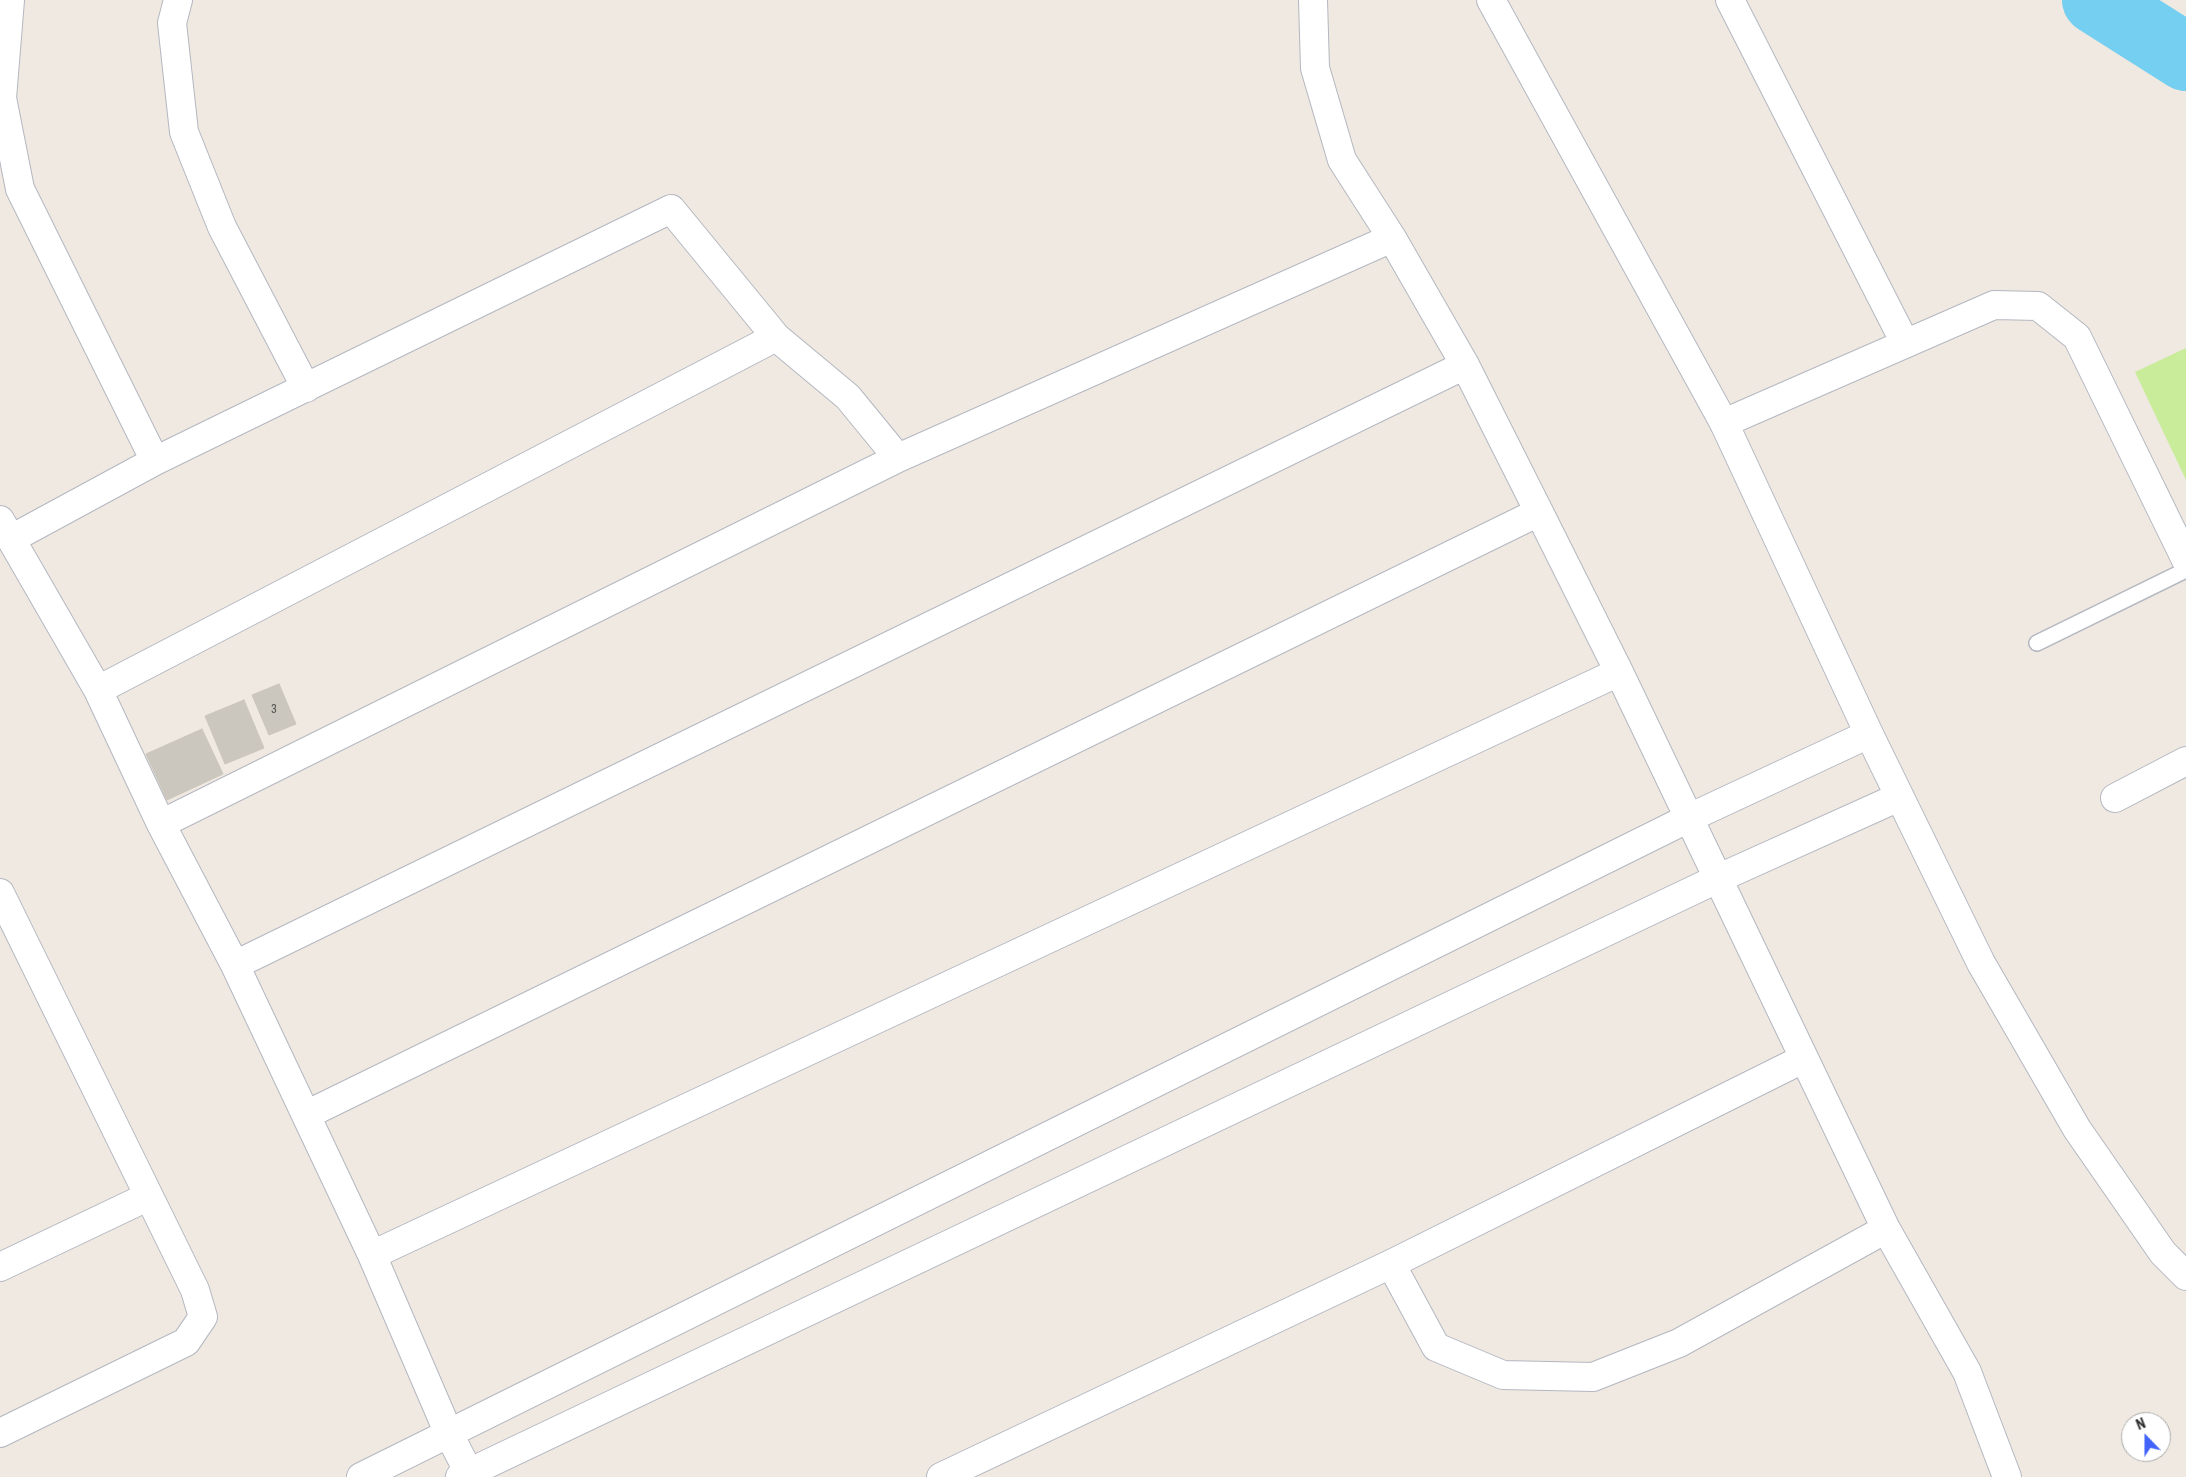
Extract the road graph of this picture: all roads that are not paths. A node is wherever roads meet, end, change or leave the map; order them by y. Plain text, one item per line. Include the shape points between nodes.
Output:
1 (10, 0) edge
2 (178, 0) edge
3 (1313, 0) edge
4 (1491, 0) edge
5 (1730, 0) edge
6 (1392, 238) junction
7 (776, 337) junction
8 (1905, 343) junction
9 (1464, 366) junction
10 (306, 388) junction
11 (1724, 422) junction
12 (898, 458) junction
13 (155, 461) junction
14 (1539, 512) junction
15 (5, 529) edge
16 (2186, 560) edge
17 (2186, 570) edge
18 (2037, 643) dead end
19 (1619, 672) junction
20 (98, 690) junction
21 (1869, 734) junction
22 (2186, 761) edge
23 (1899, 797) junction
24 (2115, 798) dead end
25 (1689, 818) junction
26 (161, 824) junction
27 (1717, 879) junction
28 (0, 893) edge
29 (235, 965) junction
30 (1803, 1059) junction
31 (306, 1115) junction
32 (147, 1197) junction
33 (1886, 1229) junction
34 (372, 1255) junction
35 (1391, 1264) junction
36 (0, 1267) edge
37 (2186, 1276) edge
38 (0, 1433) edge
39 (449, 1434) junction
40 (467, 1476) edge
41 (361, 1477) edge
42 (941, 1477) edge
43 (2007, 1477) edge

1 - 13 street via 2,98 20,189
2 - 10 street via 172,22 184,132 222,227
3 - 6 street via 1315,68 1342,160
4 - 11 street
5 - 8 street
6 - 9 street
6 - 12 street
7 - 10 street via 671,209
7 - 12 street via 848,396
7 - 20 street
8 - 11 street
8 - 16 street via 1994,305 2038,306 2077,337
9 - 14 street
9 - 29 street
10 - 13 street
11 - 21 street
12 - 26 street
13 - 15 street
14 - 19 street
14 - 31 street
15 - 20 street
17 - 18 lane
19 - 25 street
19 - 34 street
20 - 26 street
21 - 23 street
21 - 25 street
22 - 24 street
23 - 27 street
23 - 37 street via 1981,963 2077,1129 2163,1253
25 - 27 street
25 - 39 street
26 - 29 street
27 - 30 street
27 - 40 street
28 - 32 street
29 - 31 street
30 - 33 street
30 - 35 street
31 - 34 street
32 - 36 street
32 - 38 street via 195,1290 203,1317 186,1342
33 - 35 street via 1679,1343 1593,1378 1503,1375 1436,1347
33 - 43 street via 1967,1372
34 - 39 street
35 - 42 street
39 - 40 street
39 - 41 street

